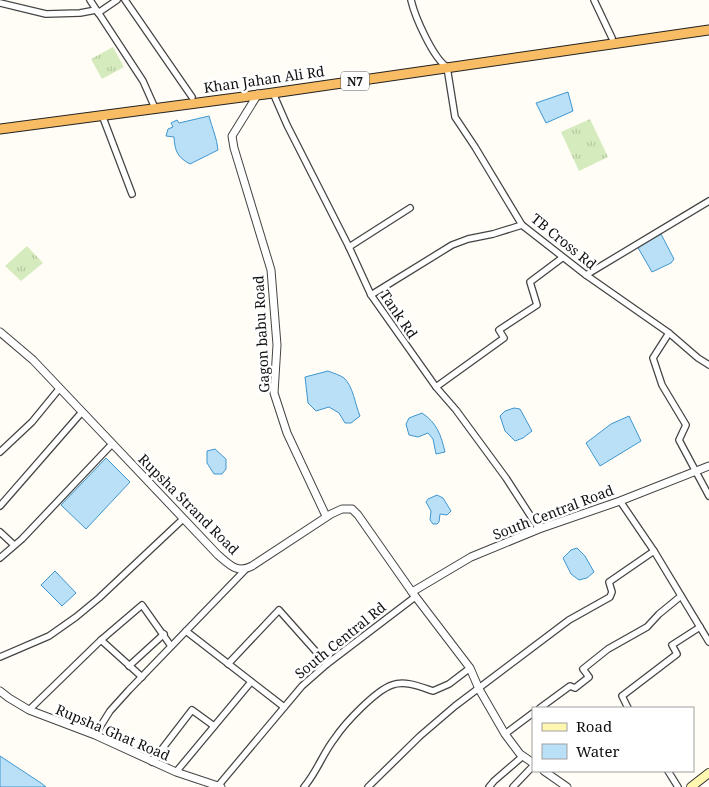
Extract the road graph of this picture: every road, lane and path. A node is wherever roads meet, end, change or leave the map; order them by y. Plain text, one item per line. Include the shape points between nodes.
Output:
1 (90, 0) edge
2 (117, 0) edge
3 (125, 0) edge
4 (411, 0) edge
5 (594, 0) edge
6 (0, 3) edge
7 (97, 11) junction
8 (709, 25) edge
9 (709, 30) edge
10 (612, 38) junction
11 (445, 66) junction
12 (273, 93) junction
13 (258, 94) junction
14 (192, 97) junction
15 (154, 105) junction
16 (102, 115) junction
17 (0, 124) edge
18 (0, 130) edge
19 (132, 194) dead end
20 (709, 201) edge
21 (410, 208) dead end
22 (522, 225) junction
23 (349, 247) junction
24 (562, 258) junction
25 (586, 275) junction
26 (371, 296) junction
27 (0, 332) edge
28 (669, 333) junction
29 (709, 365) edge
30 (436, 387) junction
31 (59, 389) junction
32 (82, 412) junction
33 (112, 444) junction
34 (0, 452) edge
35 (709, 466) edge
36 (697, 471) junction
37 (709, 496) edge
38 (620, 501) junction
39 (0, 506) edge
40 (326, 516) junction
41 (183, 519) junction
42 (540, 529) junction
43 (0, 532) edge
44 (14, 545) junction
45 (654, 551) junction
46 (0, 558) edge
47 (245, 570) junction
48 (413, 595) junction
49 (681, 596) junction
50 (700, 627) junction
51 (186, 631) junction
52 (164, 634) junction
53 (100, 640) junction
54 (709, 642) edge
55 (172, 646) junction
56 (0, 657) edge
57 (228, 664) junction
58 (327, 664) junction
59 (129, 666) junction
60 (470, 668) junction
61 (142, 677) junction
62 (251, 682) junction
63 (479, 689) junction
64 (0, 691) edge
65 (284, 706) junction
66 (541, 707) edge
67 (628, 707) edge
68 (29, 710) junction
69 (532, 714) edge
70 (214, 726) junction
71 (505, 734) junction
72 (95, 735) junction
73 (523, 756) junction
74 (152, 762) junction
75 (532, 763) edge
76 (532, 765) edge
77 (176, 772) junction
78 (545, 772) edge
79 (669, 772) edge
80 (709, 773) edge
81 (220, 786) edge
82 (304, 787) edge
83 (368, 787) edge
84 (489, 787) edge
85 (514, 787) edge
86 (567, 787) edge
87 (678, 787) edge
88 (691, 787) edge

1 - 7 street
2 - 7 street
3 - 14 street
4 - 11 street via 434,54
5 - 10 street
6 - 7 street via 46,14
7 - 15 street via 143,81
8 - 10 highway, Khan Jahan Ali Rd / N7
9 - 11 highway, Khan Jahan Ali Rd / N7
10 - 11 highway, Khan Jahan Ali Rd / N7
11 - 12 highway, Khan Jahan Ali Rd / N7
11 - 14 highway, Khan Jahan Ali Rd / N7
11 - 22 street, TB Cross Rd via 454,117
12 - 13 highway, Khan Jahan Ali Rd / N7
12 - 23 street, Tank Rd
13 - 15 highway, Khan Jahan Ali Rd / N7
13 - 40 street, Gagon babu Road via 232,136 271,270 276,345 274,393 287,433
14 - 15 highway, Khan Jahan Ali Rd / N7
15 - 16 highway, Khan Jahan Ali Rd / N7
15 - 17 highway, Khan Jahan Ali Rd / N7
16 - 18 highway, Khan Jahan Ali Rd / N7
16 - 19 street
20 - 25 street
21 - 23 street
22 - 24 street, TB Cross Rd
22 - 26 street via 452,245
23 - 26 street, Tank Rd
24 - 25 street, TB Cross Rd
24 - 30 street via 530,282 537,305 499,330 504,338
25 - 28 street, TB Cross Rd
26 - 30 street, Tank Rd
27 - 31 street, Rupsha Strand Road via 33,360
28 - 29 street, TB Cross Rd
28 - 36 street via 652,358 662,385 686,425 679,440
30 - 42 street, Tank Rd via 506,478
31 - 32 street, Rupsha Strand Road
31 - 34 street via 32,422
32 - 33 street, Rupsha Strand Road
32 - 39 street
33 - 41 street, Rupsha Strand Road
33 - 44 street
35 - 36 street, South Central Road
36 - 37 street
36 - 38 street, South Central Road
38 - 42 street, South Central Road
38 - 45 street
40 - 47 street, Rupsha Strand Road
40 - 48 street, Rupsha Strand Road via 342,509 352,510 358,515
41 - 47 street, Rupsha Strand Road via 218,555 236,568
41 - 56 street via 76,617 49,636
42 - 48 street, South Central Road via 471,558
43 - 44 street
44 - 46 street
45 - 49 street
45 - 63 street via 609,582 610,597 569,620
47 - 51 street
48 - 58 street, South Central Rd
48 - 60 street, Rupsha Strand Road
49 - 50 street
49 - 66 street via 647,628 608,649 582,669 589,677 575,688 570,686
50 - 54 street
50 - 67 street via 672,645 677,654 622,696
51 - 55 street
51 - 57 street
52 - 53 street via 142,605
52 - 55 street
52 - 59 street
53 - 59 street
53 - 68 street
55 - 61 street
57 - 58 street via 279,610
57 - 62 street
58 - 65 street, South Central Rd
59 - 61 street
60 - 63 street, Rupsha Strand Road
60 - 82 street via 434,691 408,684 392,684 374,696 334,738
61 - 72 street via 110,711
62 - 65 street
62 - 70 street
63 - 71 street, Rupsha Strand Road
63 - 83 street via 420,736
64 - 68 street, Rupsha Ghat Road
65 - 81 street, South Central Rd
68 - 72 street, Rupsha Ghat Road
69 - 71 street
70 - 74 street via 192,710
70 - 77 street
71 - 73 street, Rupsha Strand Road
72 - 74 street, Rupsha Ghat Road
73 - 75 street, Rupsha Strand Road
73 - 84 street
74 - 77 street, Rupsha Ghat Road
76 - 85 street
77 - 81 street, Rupsha Ghat Road
78 - 86 street
79 - 87 street
80 - 88 main road

